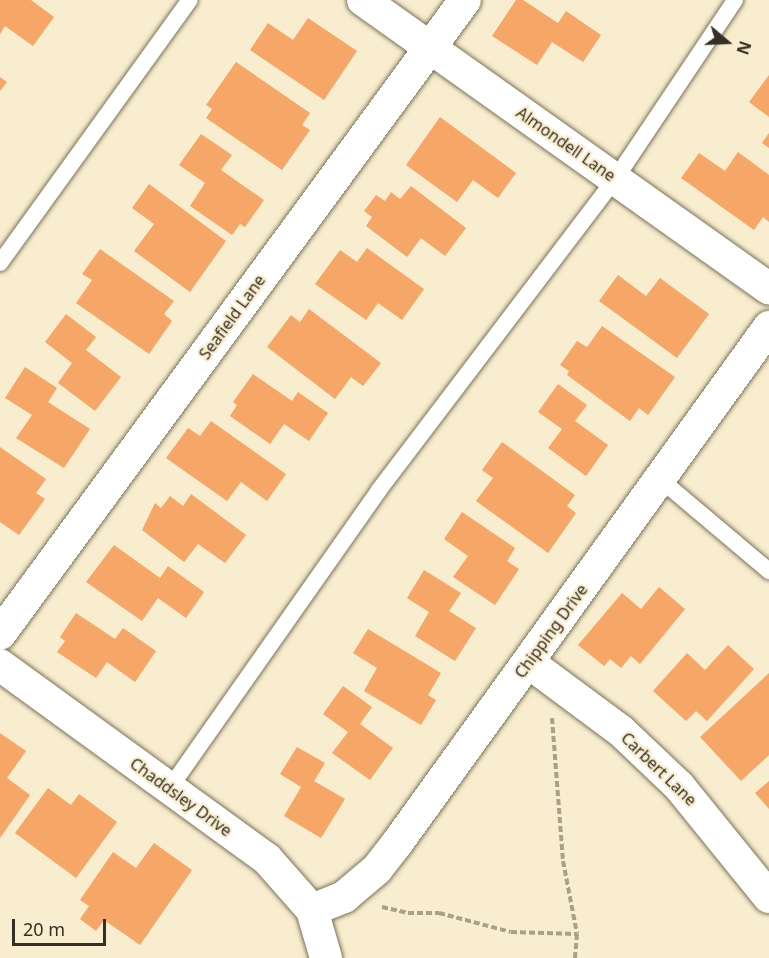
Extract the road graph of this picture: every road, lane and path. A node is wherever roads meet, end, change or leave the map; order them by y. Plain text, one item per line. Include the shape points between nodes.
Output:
1 (190, 0) edge
2 (363, 0) edge
3 (465, 0) edge
4 (735, 0) edge
5 (429, 49) junction
6 (616, 178) junction
7 (0, 262) edge
8 (769, 288) edge
9 (769, 327) edge
10 (660, 479) junction
11 (769, 571) edge
12 (0, 634) edge
13 (528, 662) junction
14 (0, 665) edge
15 (561, 684) junction
16 (169, 789) junction
17 (344, 897) junction
18 (769, 897) edge
19 (312, 910) junction
20 (577, 934) junction
21 (326, 958) edge
22 (575, 958) edge

1 - 7 lane
2 - 5 street, Almondell Lane
3 - 5 street, Seafield Lane
4 - 6 lane
5 - 6 street, Almondell Lane
5 - 12 street, Seafield Lane
6 - 8 street, Almondell Lane
6 - 16 lane via 379,490
9 - 10 street, Chipping Drive
10 - 11 lane
10 - 13 street, Chipping Drive
13 - 15 street, Carbert Lane
13 - 17 street, Chipping Drive via 377,869
14 - 16 street, Chaddsley Drive
15 - 18 street, Carbert Lane via 679,786
15 - 20 path via 551,703 554,766 563,861
16 - 19 street, Chaddsley Drive via 267,860
17 - 19 street, Chipping Drive
17 - 20 path via 408,913 439,913 511,932
19 - 21 street, Chaddsley Drive
20 - 22 path

